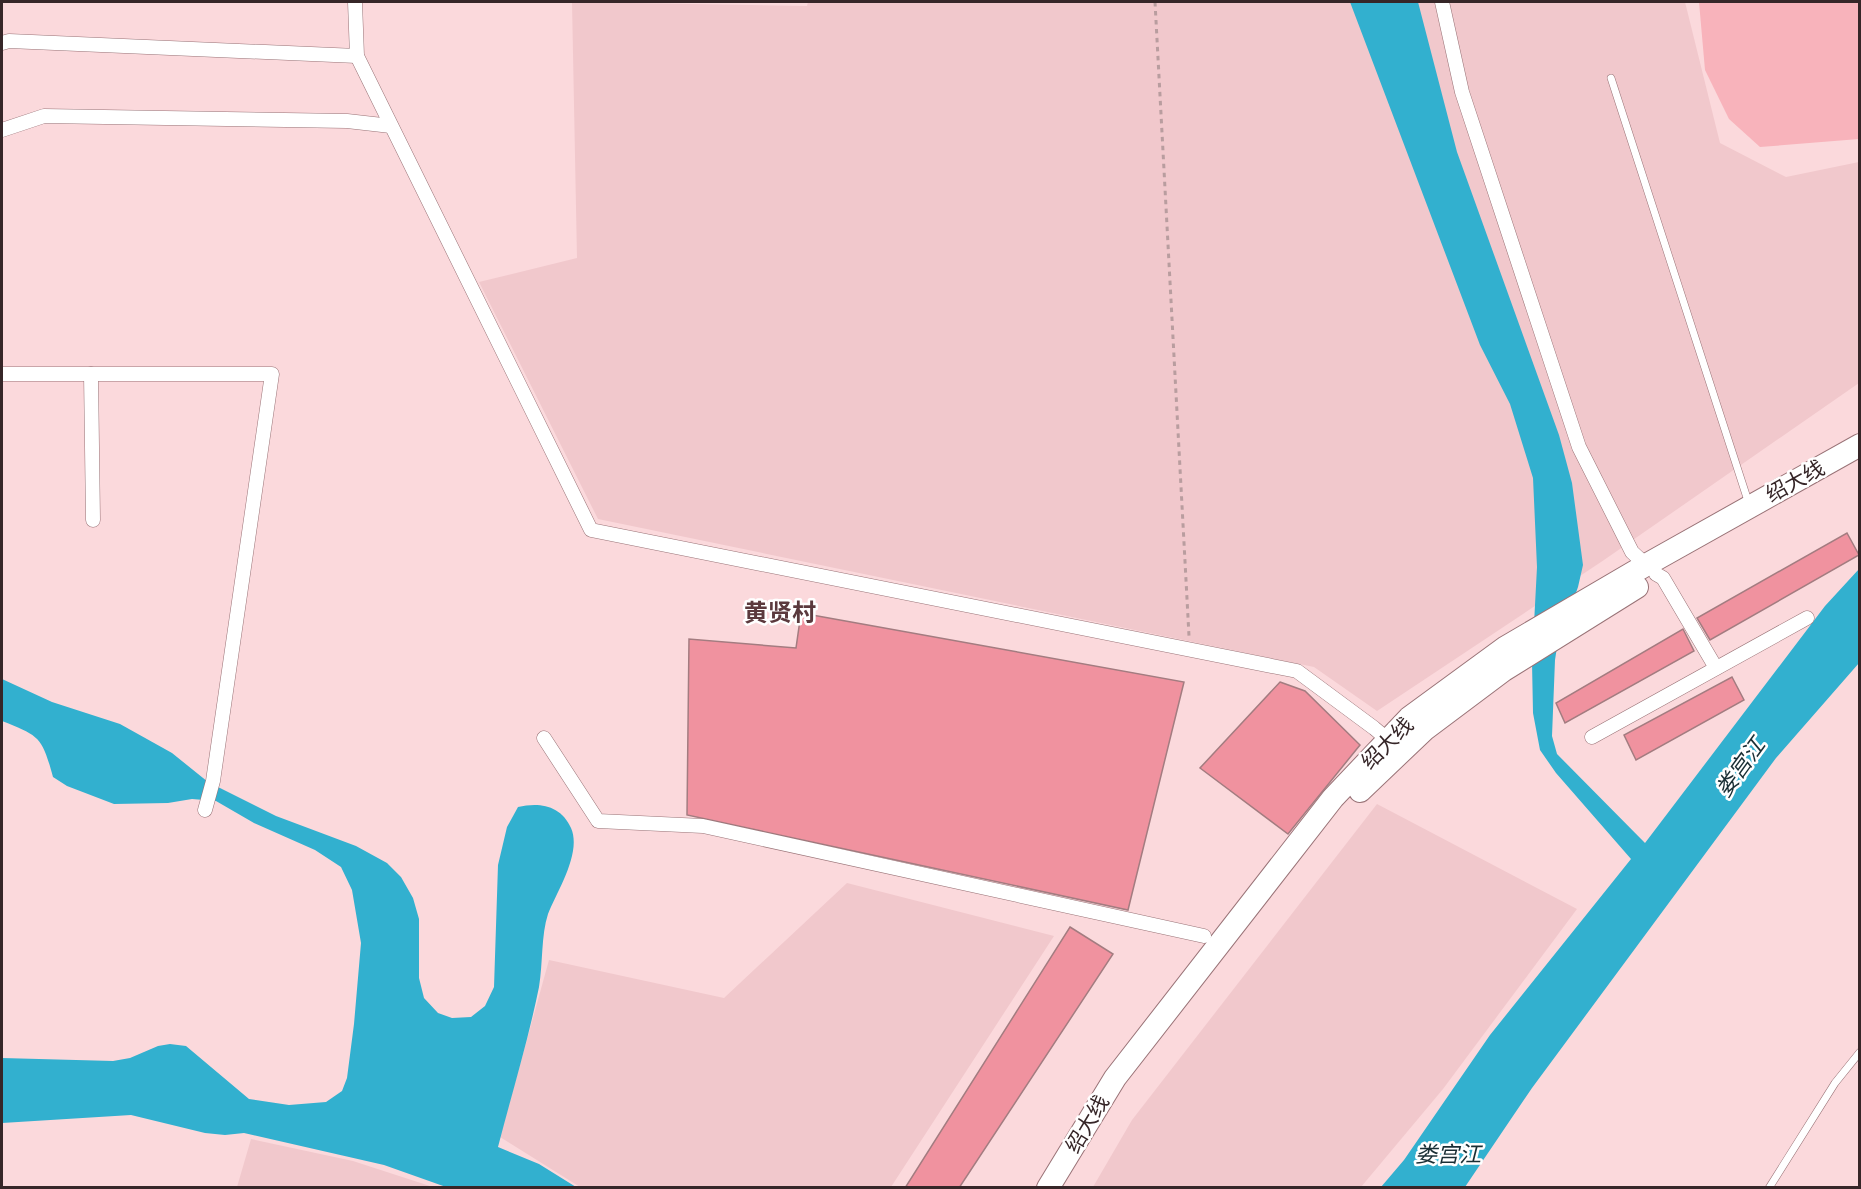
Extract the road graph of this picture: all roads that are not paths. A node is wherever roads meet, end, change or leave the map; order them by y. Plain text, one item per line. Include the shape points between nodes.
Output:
1 (356, 2) edge
2 (1442, 2) edge
3 (2, 43) edge
4 (357, 56) junction
5 (1611, 78) dead end
6 (391, 126) junction
7 (2, 130) edge
8 (2, 374) edge
9 (91, 374) junction
10 (1860, 445) edge
11 (1860, 460) edge
12 (1753, 513) junction
13 (93, 520) dead end
14 (1651, 570) junction
15 (1588, 608) junction
16 (1807, 618) dead end
17 (1716, 668) junction
18 (1592, 737) dead end
19 (544, 738) dead end
20 (1395, 746) junction
21 (206, 806) dead end
22 (1204, 936) dead end
23 (1860, 1052) edge
24 (1048, 1188) edge
25 (1066, 1188) edge
26 (1769, 1188) edge

1 - 4 street
2 - 14 street via 1462,92 1579,447 1632,552
3 - 4 street
4 - 6 street
5 - 12 lane
6 - 7 street via 347,121 44,116
6 - 20 street via 591,530 1298,671
8 - 9 street
9 - 13 street
9 - 21 street via 272,374 213,781
10 - 12 main road, 绍大线
11 - 12 main road, 绍大线
12 - 14 main road, 绍大线
14 - 15 main road, 绍大线
14 - 17 street via 1663,578
15 - 20 main road, 绍大线 via 1424,729
15 - 20 main road, 绍大线 via 1506,647 1409,718
16 - 17 street
17 - 18 street
19 - 22 street via 598,821 703,826
20 - 24 main road, 绍大线 via 1333,798 1115,1078
20 - 25 main road, 绍大线 via 1126,1086
23 - 26 lane via 1834,1083

